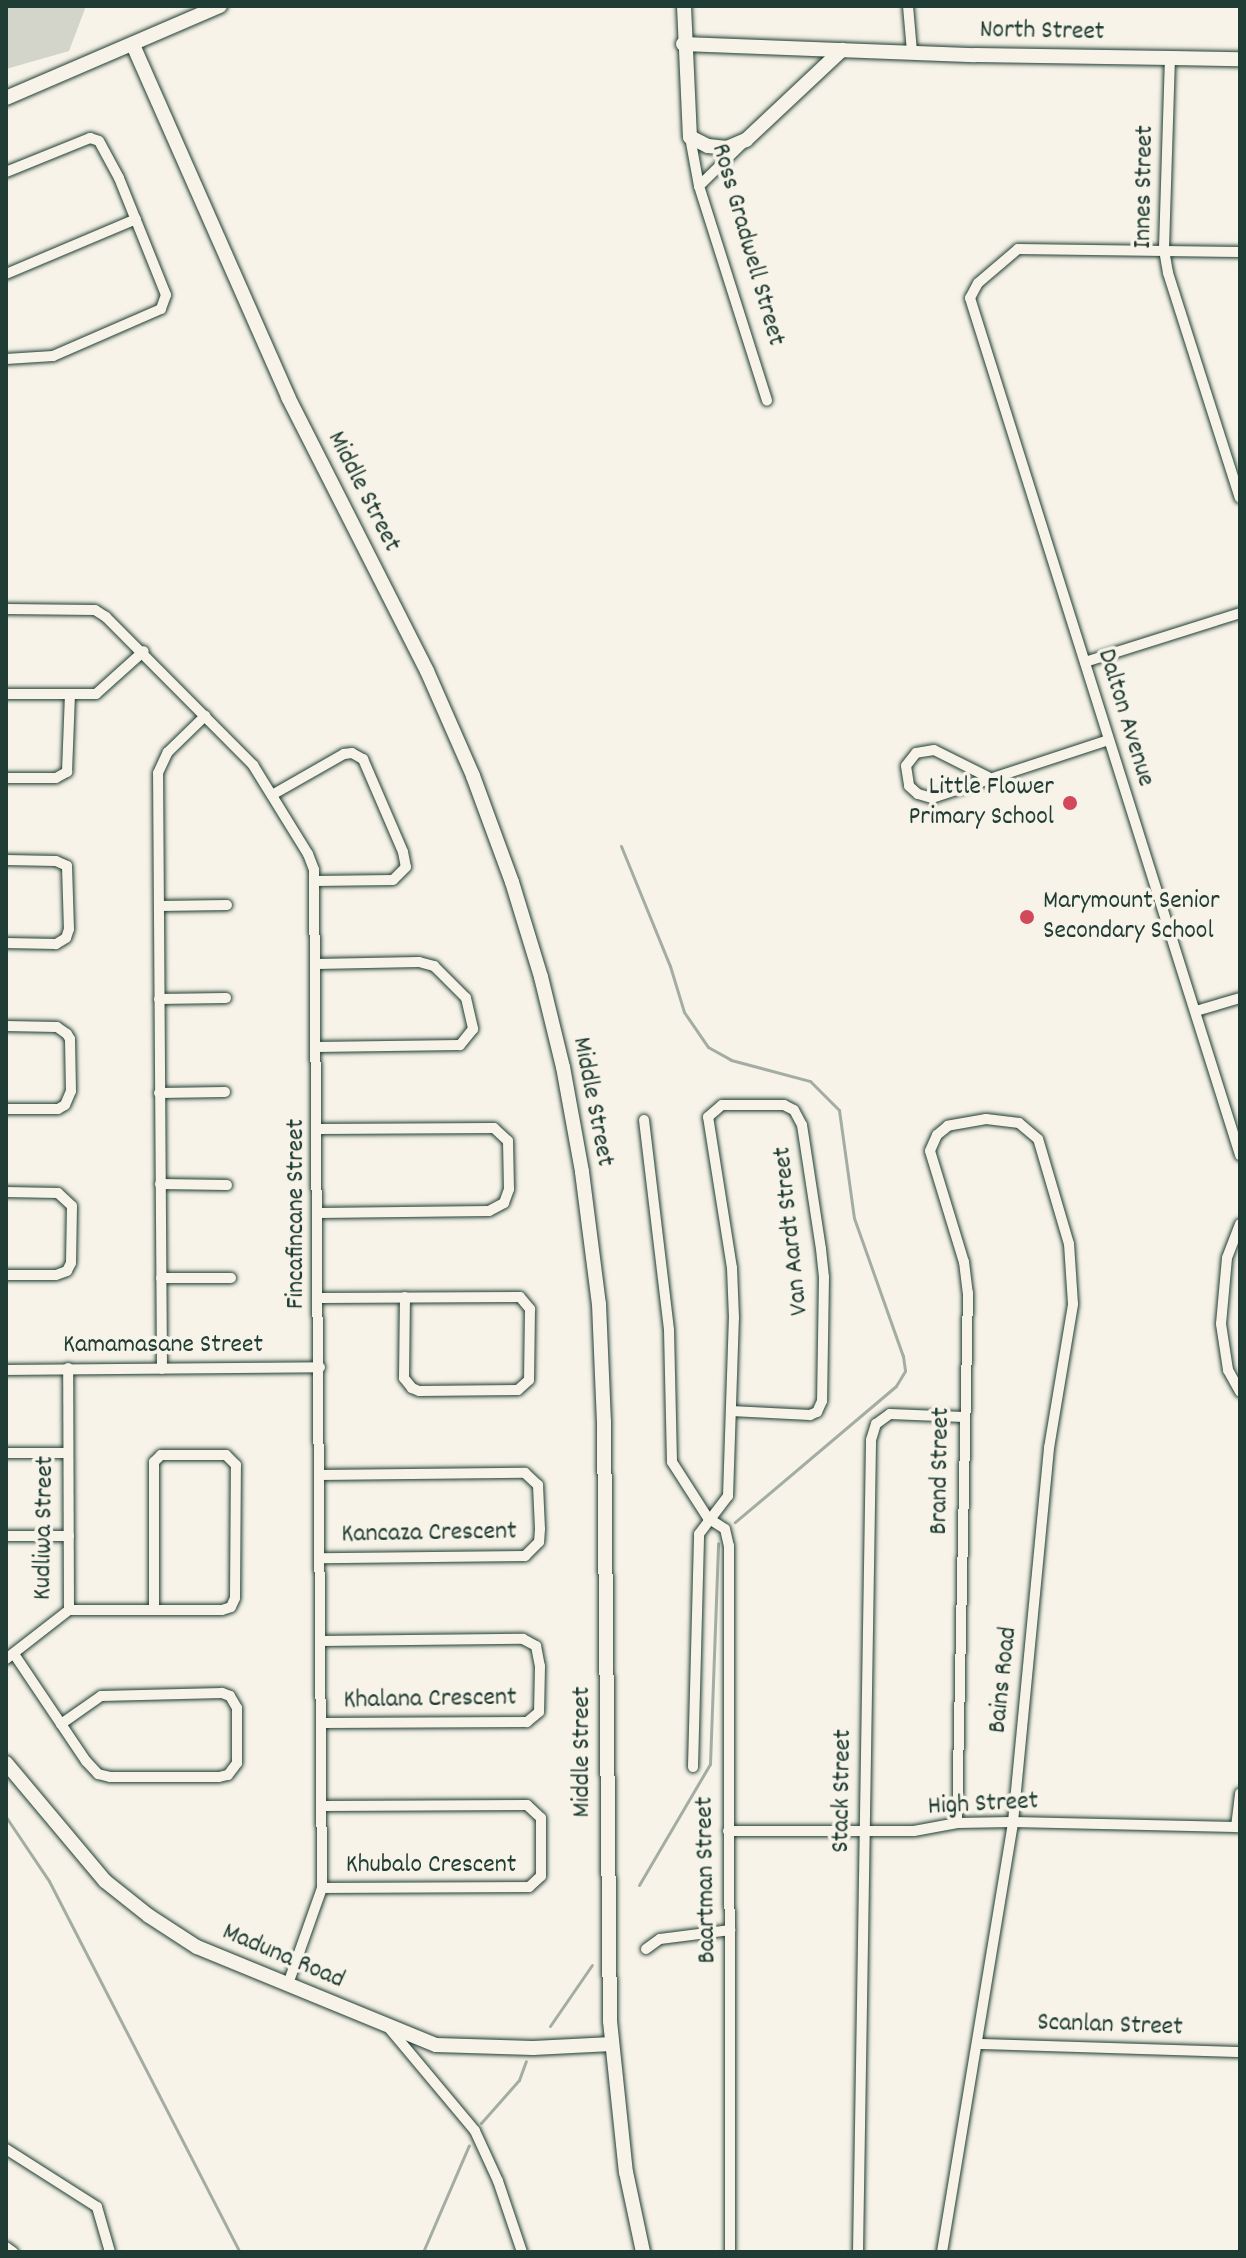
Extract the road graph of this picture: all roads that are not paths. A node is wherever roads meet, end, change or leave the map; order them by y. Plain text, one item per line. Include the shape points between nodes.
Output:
1 (220, 6) edge
2 (684, 6) edge
3 (908, 6) edge
4 (683, 44) junction
5 (133, 45) junction
6 (842, 50) junction
7 (912, 52) junction
8 (1170, 57) junction
9 (1240, 59) edge
10 (6, 98) edge
11 (690, 137) junction
12 (746, 140) junction
13 (6, 172) edge
14 (699, 186) junction
15 (136, 219) junction
16 (1164, 250) junction
17 (1240, 252) edge
18 (6, 274) edge
19 (6, 359) edge
20 (767, 401) dead end
21 (1240, 498) edge
22 (6, 609) edge
23 (1240, 613) edge
24 (144, 651) junction
25 (1085, 662) junction
26 (6, 694) edge
27 (70, 695) junction
28 (205, 716) junction
29 (1108, 740) junction
30 (988, 777) junction
31 (6, 778) edge
32 (272, 795) junction
33 (6, 860) edge
34 (315, 881) junction
35 (227, 905) dead end
36 (159, 906) junction
37 (6, 943) edge
38 (316, 964) junction
39 (226, 998) dead end
40 (1240, 998) edge
41 (159, 999) junction
42 (1196, 1011) junction
43 (6, 1026) edge
44 (316, 1047) junction
45 (225, 1092) dead end
46 (159, 1093) junction
47 (6, 1109) edge
48 (644, 1120) dead end
49 (318, 1129) junction
50 (943, 1130) joint
51 (1240, 1155) edge
52 (160, 1184) junction
53 (227, 1185) dead end
54 (6, 1192) edge
55 (318, 1213) junction
56 (1240, 1224) edge
57 (6, 1275) edge
58 (161, 1278) junction
59 (231, 1278) dead end
60 (405, 1297) junction
61 (319, 1298) junction
62 (320, 1367) junction
63 (68, 1368) junction
64 (162, 1369) junction
65 (6, 1370) edge
66 (1240, 1392) edge
67 (731, 1411) junction
68 (964, 1417) junction
69 (6, 1453) edge
70 (68, 1453) junction
71 (319, 1475) junction
72 (708, 1518) junction
73 (6, 1536) edge
74 (69, 1536) junction
75 (320, 1558) junction
76 (69, 1610) junction
77 (154, 1610) junction
78 (320, 1641) junction
79 (10, 1657) edge
80 (322, 1723) junction
81 (61, 1724) junction
82 (6, 1763) edge
83 (693, 1767) dead end
84 (1240, 1793) edge
85 (322, 1806) junction
86 (1013, 1822) junction
87 (957, 1823) junction
88 (1238, 1827) edge
89 (728, 1831) junction
90 (864, 1831) junction
91 (322, 1888) junction
92 (730, 1930) junction
93 (646, 1949) dead end
94 (288, 1984) junction
95 (387, 2026) junction
96 (612, 2044) junction
97 (979, 2044) junction
98 (1240, 2052) edge
99 (6, 2149) edge
100 (6, 2247) edge
101 (13, 2252) edge
102 (110, 2252) edge
103 (522, 2252) edge
104 (643, 2252) edge
105 (730, 2252) edge
106 (858, 2252) edge
107 (942, 2252) edge

1 - 5 main road
2 - 4 main road, Ross Gradwell Street
3 - 7 street
4 - 6 main road, North Street
4 - 11 main road, Ross Gradwell Street
5 - 10 main road
5 - 96 main road, Middle Street via 288,397 427,671 473,776 520,910 563,1067 592,1238 602,1358
6 - 7 main road, North Street
6 - 12 main road
7 - 8 main road, North Street
8 - 9 main road, North Street
8 - 16 street, Innes Street
11 - 12 main road via 717,149
11 - 14 street, Ross Gradwell Street
12 - 14 street
13 - 15 street via 94,139 103,146
14 - 20 street, Ross Gradwell Street
15 - 18 street
15 - 19 street via 165,287 161,309 53,356
16 - 17 street
16 - 21 street, Innes Street
16 - 25 street, Dalton Avenue via 1018,249 970,293
22 - 24 street, Fincafincane Street via 95,610
23 - 25 street
24 - 27 street via 102,690
24 - 28 street, Fincafincane Street
25 - 29 street, Dalton Avenue
26 - 27 street
27 - 31 street via 67,772 56,778
28 - 32 street, Fincafincane Street via 253,765
28 - 36 street via 158,768
29 - 30 street
29 - 42 street, Dalton Avenue
30 - 30 street via 928,749 911,757 906,770 914,791 932,798
32 - 34 street, Fincafincane Street via 308,854
32 - 34 street via 344,754 363,759 406,867 389,881
33 - 37 street via 67,866 69,929 56,944
34 - 38 street, Fincafincane Street
35 - 36 street
36 - 41 street
38 - 44 street, Fincafincane Street
38 - 44 street via 434,966 466,998 473,1029 460,1045
39 - 41 street
40 - 42 street
41 - 46 street
42 - 51 street, Dalton Avenue
43 - 47 street via 57,1027 67,1034 71,1091 58,1109
44 - 49 street, Fincafincane Street
45 - 46 street
46 - 52 street
48 - 72 street, Baartman Street via 669,1330 671,1456
49 - 55 street, Fincafincane Street
49 - 55 street via 494,1128 508,1141 509,1189 504,1203 489,1211
50 - 68 street, Brand Street via 930,1151 967,1276
50 - 86 street, Bains Road via 986,1119 1019,1123 1036,1135 1069,1244 1074,1286 1049,1448
52 - 53 street
52 - 58 street
54 - 57 street via 58,1193 72,1206 67,1271
55 - 61 street, Fincafincane Street
56 - 66 street via 1227,1258 1221,1324 1228,1370
58 - 59 street
58 - 64 street
60 - 60 street via 520,1297 530,1309 528,1382 518,1390 499,1391 412,1388 404,1378
60 - 61 street
61 - 62 street, Fincafincane Street
62 - 64 street, Kamamasane Street
62 - 71 street, Fincafincane Street
63 - 64 street, Kamamasane Street
63 - 65 street, Kamamasane Street
63 - 70 street, Kudliwa Street
67 - 67 street, Van Aardt Street via 732,1268 708,1117 722,1105 784,1105 794,1110 802,1125 821,1249 822,1401 810,1415
67 - 72 street, Van Aardt Street via 728,1496
68 - 87 street, Brand Street
68 - 90 street, Stack Street via 890,1414 880,1419 872,1434
69 - 70 street
70 - 74 street, Kudliwa Street
71 - 75 street, Fincafincane Street
71 - 75 street, Kancaza Crescent via 525,1473 538,1485 540,1529 539,1542 525,1556
72 - 83 street, Baartman Street via 699,1534
72 - 89 street, Baartman Street via 725,1529 729,1549
73 - 74 street
74 - 76 street, Kudliwa Street
75 - 78 street, Fincafincane Street
76 - 77 street
76 - 79 street, Kudliwa Street
77 - 77 street via 222,1610 234,1602 236,1465 226,1455 161,1455 154,1462
78 - 80 street, Fincafincane Street
78 - 80 street, Khalana Crescent via 523,1639 536,1646 540,1666 539,1712 527,1722
79 - 81 street
80 - 85 street, Fincafincane Street
81 - 81 street via 103,1776 219,1777 237,1763 237,1708 222,1693 101,1696
82 - 94 main road, Maduna Road via 84,1859 127,1900 197,1947
84 - 88 street
85 - 91 street, Fincafincane Street
85 - 91 street, Khubalo Crescent via 527,1805 541,1818 541,1876 529,1887
86 - 87 street, High Street
86 - 88 street, High Street
86 - 97 street, Bains Road
87 - 90 street, High Street via 914,1831
89 - 90 street, High Street
89 - 92 street, Baartman Street
90 - 106 street, Stack Street
91 - 94 street, Fincafincane Street
92 - 93 street via 670,1937
92 - 105 street, Baartman Street
94 - 95 main road, Maduna Road
95 - 96 main road, Maduna Road via 452,2048
95 - 103 street via 475,2131
96 - 104 main road, Middle Street via 626,2172
97 - 98 street, Scanlan Street
97 - 107 street, Bains Road
99 - 102 street via 97,2207
100 - 101 street

